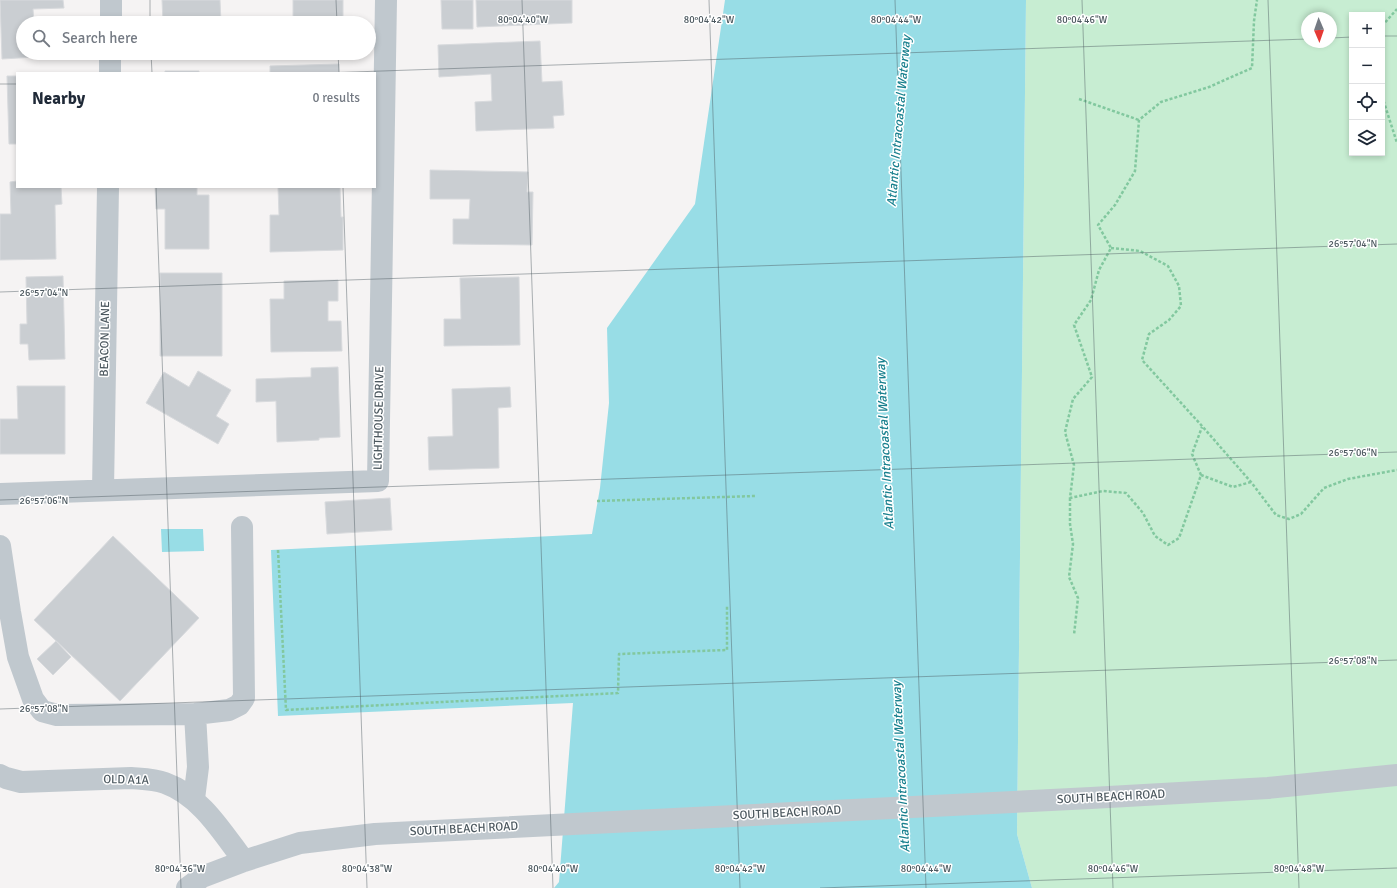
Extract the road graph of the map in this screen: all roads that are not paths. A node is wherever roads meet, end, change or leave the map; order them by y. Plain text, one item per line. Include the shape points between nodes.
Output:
1 (111, 0) edge
2 (386, 0) edge
3 (111, 16) edge
4 (110, 60) edge
5 (110, 72) edge
6 (108, 188) edge
7 (103, 490) junction
8 (0, 494) edge
9 (242, 527) dead end
10 (0, 546) edge
11 (195, 714) junction
12 (0, 775) edge
13 (1397, 775) edge
14 (194, 800) junction
15 (244, 861) junction
16 (199, 884) edge

1 - 3 street
2 - 7 street, LIGHTHOUSE DRIVE via 378,481
4 - 5 street
6 - 7 street, BEACON LANE
7 - 8 street, LIGHTHOUSE DRIVE
9 - 11 street via 244,698 239,705 229,710
10 - 11 street via 18,657 33,699 42,712 57,716
11 - 14 street via 198,768
12 - 14 street, OLD A1A via 21,782 149,779 180,790
13 - 15 street, SOUTH BEACH ROAD via 1268,788 375,834 300,843
14 - 15 street, OLD A1A
15 - 16 street, SOUTH BEACH ROAD

